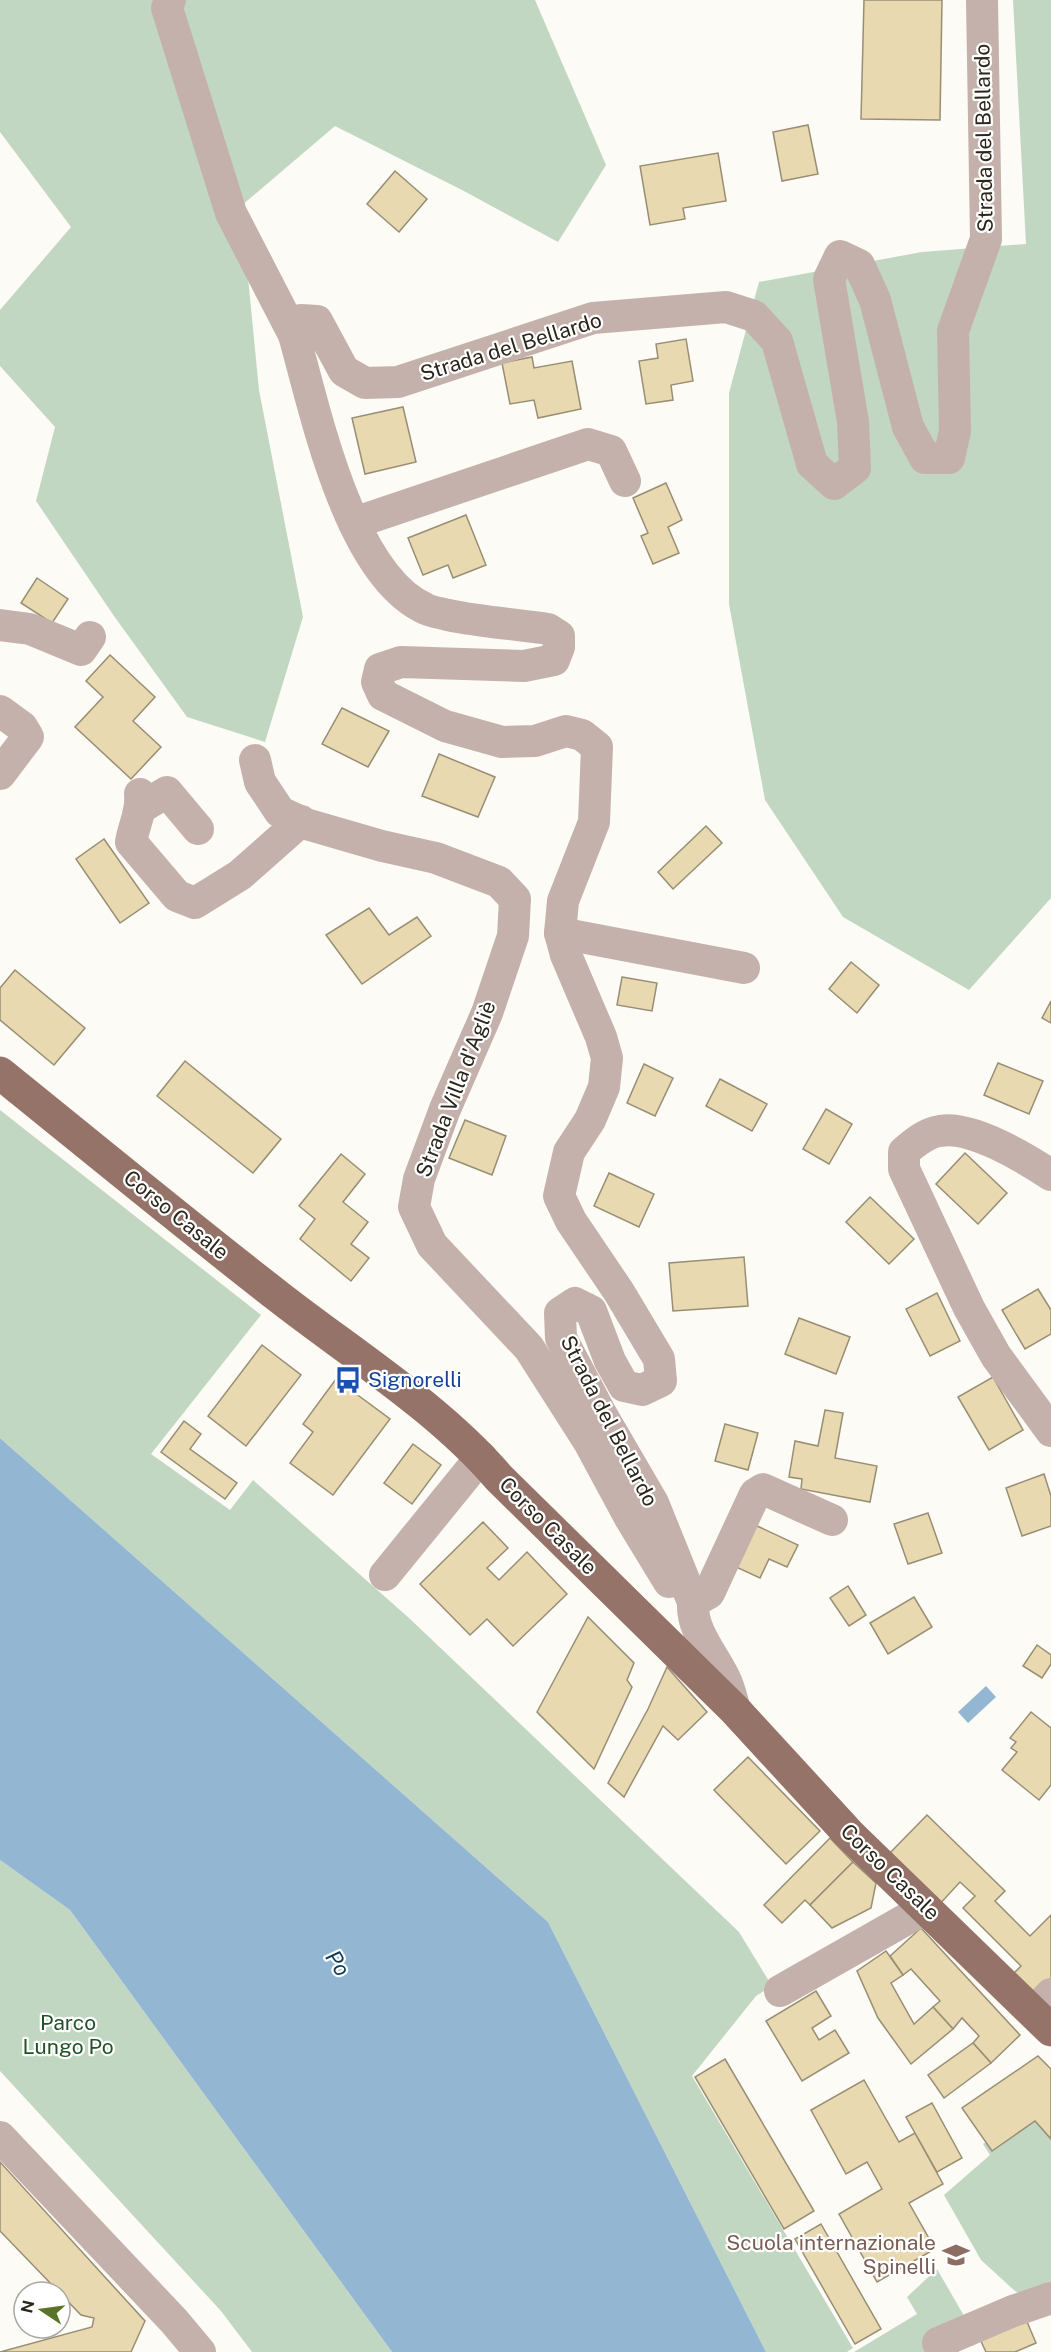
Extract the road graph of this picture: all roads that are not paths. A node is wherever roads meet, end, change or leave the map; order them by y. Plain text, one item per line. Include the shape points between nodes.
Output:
1 (170, 0) edge
2 (982, 0) edge
3 (294, 335) junction
4 (625, 481) dead end
5 (354, 523) junction
6 (0, 625) edge
7 (90, 637) dead end
8 (0, 711) edge
9 (255, 760) dead end
10 (0, 774) edge
11 (301, 821) junction
12 (198, 829) dead end
13 (560, 933) junction
14 (744, 968) dead end
15 (0, 1073) edge
16 (1051, 1175) edge
17 (1051, 1431) edge
18 (481, 1457) junction
19 (832, 1520) dead end
20 (385, 1575) dead end
21 (693, 1607) junction
22 (735, 1710) junction
23 (926, 1908) junction
24 (780, 1991) dead end
25 (1045, 2012) edge
26 (0, 2137) edge
27 (1051, 2298) edge
28 (174, 2320) junction
29 (938, 2343) dead end
30 (171, 2352) edge
31 (200, 2352) edge

1 - 3 street via 167,8 231,213
2 - 3 street, Strada del Bellardo via 986,239 953,331 955,431 949,458 925,458 908,427 875,300 859,265 840,256 829,279 853,423 855,468 834,484 812,464 777,341 754,316 726,307 593,318 398,382 365,383 344,371 317,321 301,320
3 - 5 street, Strada del Bellardo via 330,466
4 - 5 street via 611,451 588,444
5 - 13 street, Strada del Bellardo via 382,573 404,596 427,610 470,620 548,629 559,636 554,660 524,666 401,662 380,669 377,682 383,695 444,726 502,742 535,741 566,731 582,735 597,747 594,822 563,901
6 - 7 street via 30,629 81,650
8 - 10 street via 28,737
9 - 11 street, Strada Villa d'Agliè via 260,783 280,812
11 - 12 street via 240,875 195,903 177,896 131,842 141,801 167,792
11 - 21 street, Strada Villa d'Agliè via 436,858 499,882 515,899 513,936 487,1012 419,1179 414,1207 432,1245 529,1348 589,1442 675,1592 681,1601
13 - 14 street
13 - 21 street, Strada del Bellardo via 607,1058 604,1087 590,1120 569,1152 559,1196 659,1359 661,1382 642,1390 624,1386 591,1311 575,1303 560,1313 561,1338 653,1503
15 - 18 main road, Corso Casale
16 - 17 street via 995,1143 953,1130 937,1131 904,1152 904,1169 969,1308 996,1356
18 - 20 street
18 - 22 main road, Corso Casale
19 - 21 street via 763,1489 754,1494 709,1593
21 - 22 street, Strada del Bellardo via 702,1638 726,1680
22 - 23 main road, Corso Casale via 849,1834
23 - 24 street
23 - 25 main road, Corso Casale
26 - 28 street
27 - 29 street
28 - 30 street
28 - 31 street

